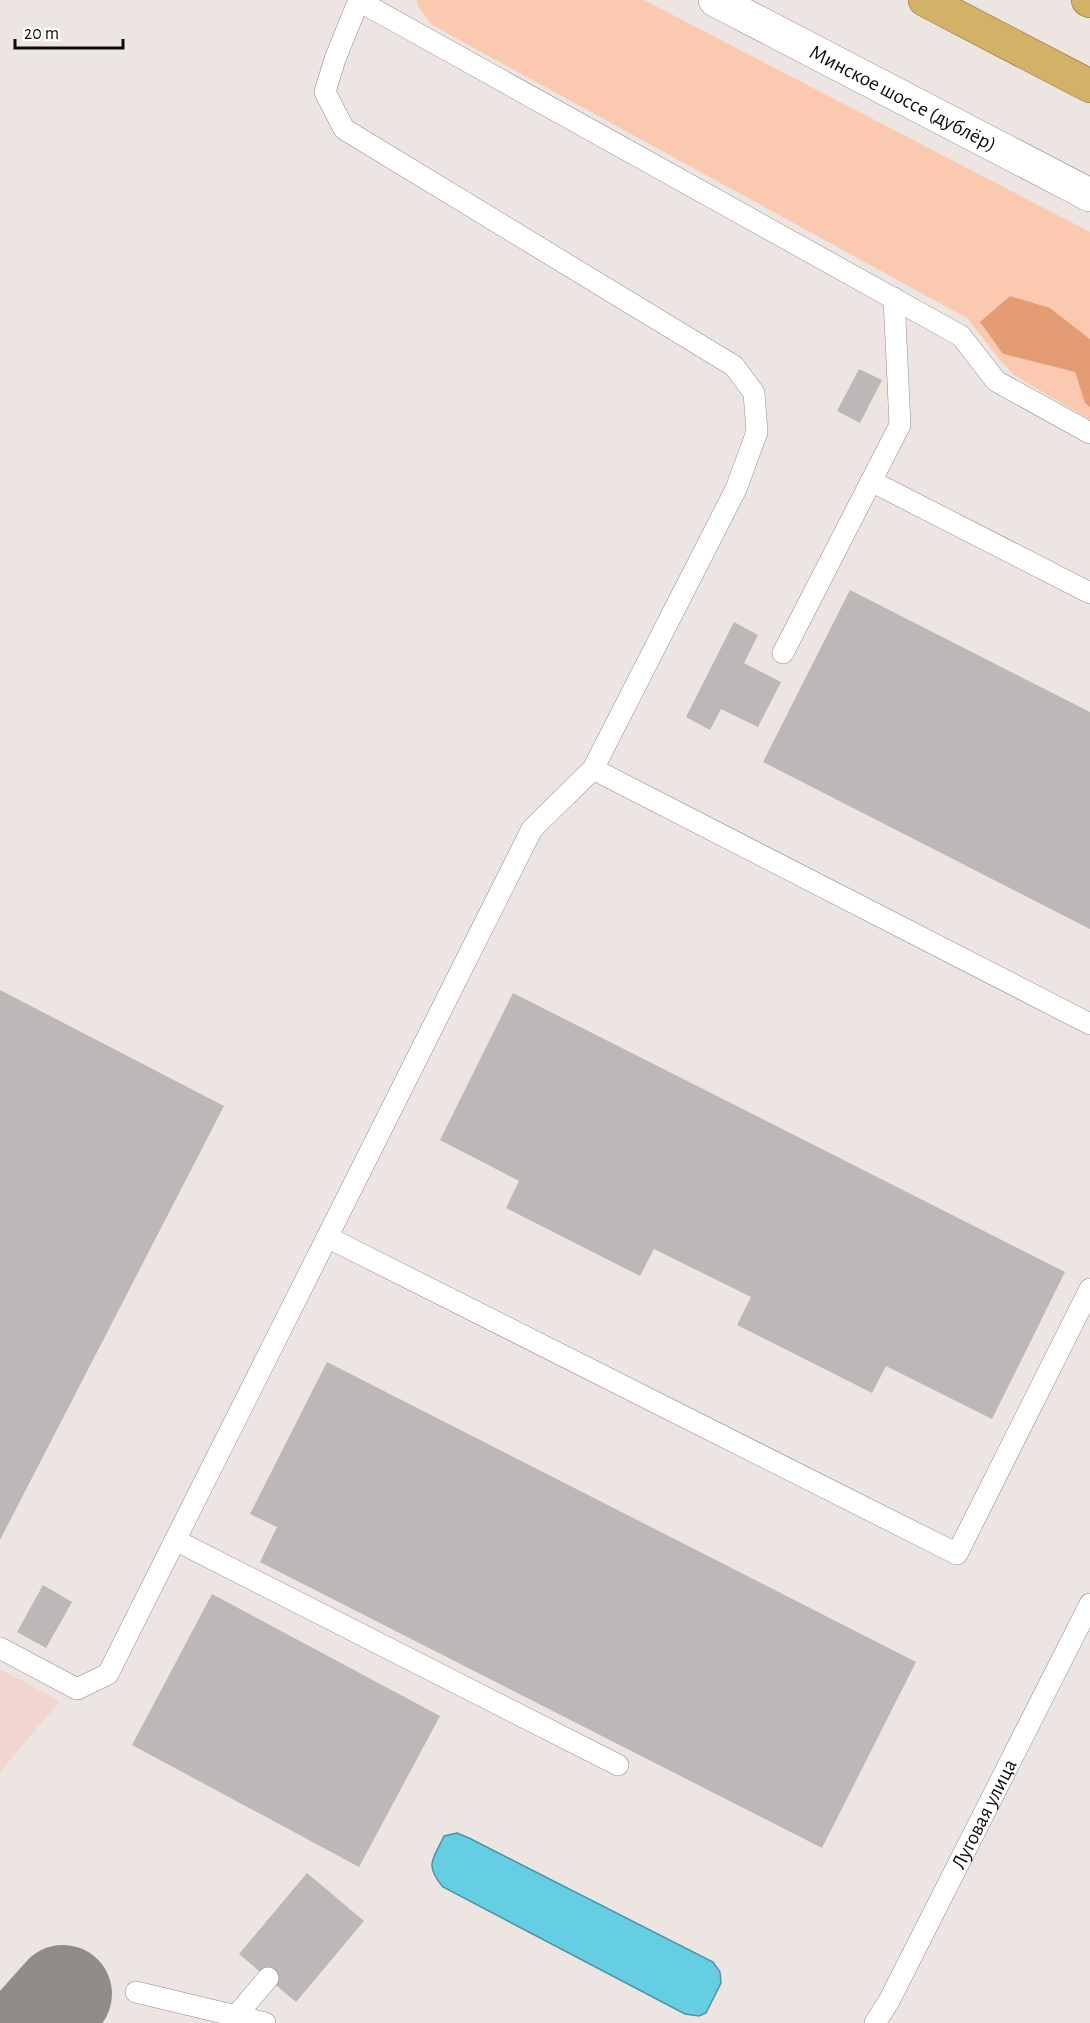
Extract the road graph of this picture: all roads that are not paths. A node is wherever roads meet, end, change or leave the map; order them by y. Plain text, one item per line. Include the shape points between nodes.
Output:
1 (359, 0) edge
2 (715, 0) edge
3 (926, 0) edge
4 (1090, 86) edge
5 (1090, 195) edge
6 (894, 298) junction
7 (1090, 433) edge
8 (871, 481) junction
9 (1090, 593) edge
10 (783, 652) dead end
11 (594, 769) junction
12 (1090, 1024) edge
13 (327, 1237) junction
14 (1090, 1289) edge
15 (175, 1540) junction
16 (1090, 1604) edge
17 (0, 1648) edge
18 (618, 1765) dead end
19 (268, 1978) dead end
20 (136, 1992) dead end
21 (236, 2016) junction
22 (265, 2023) edge
23 (875, 2023) edge

1 - 6 lane
1 - 11 lane via 325,92 344,129 734,366 754,393 757,432 736,489
2 - 5 main road, Минское шоссе (дублёр)
3 - 4 highway
6 - 7 lane via 962,336 996,381
6 - 8 lane via 900,424
8 - 9 lane
8 - 10 lane
11 - 12 lane
11 - 13 lane via 532,829
13 - 14 lane via 957,1554
13 - 15 lane
15 - 17 lane via 108,1674 77,1689
15 - 18 lane
16 - 23 lane, Луговая улица
19 - 21 lane
20 - 21 lane
21 - 22 lane

